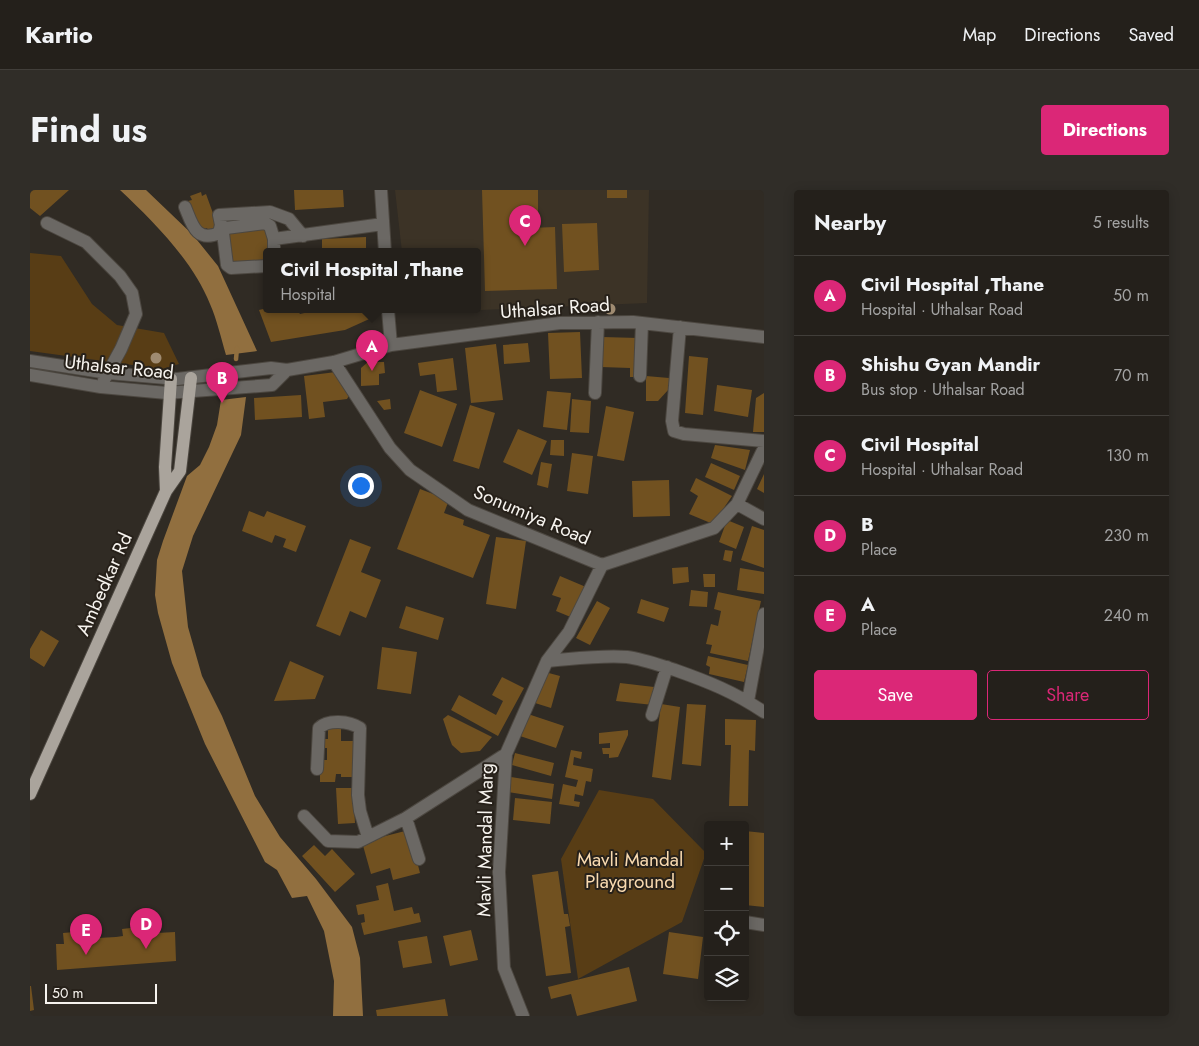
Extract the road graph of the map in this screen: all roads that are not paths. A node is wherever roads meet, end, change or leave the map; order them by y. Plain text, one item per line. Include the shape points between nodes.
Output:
1 (381, 190) edge
2 (185, 207) dead end
3 (46, 223) dead end
4 (383, 224) junction
5 (303, 236) junction
6 (274, 246) edge
7 (385, 248) edge
8 (263, 266) edge
9 (388, 313) edge
10 (598, 322) junction
11 (642, 323) junction
12 (680, 327) junction
13 (764, 337) edge
14 (391, 345) junction
15 (30, 361) edge
16 (334, 362) junction
17 (287, 370) junction
18 (108, 372) junction
19 (30, 375) edge
20 (640, 376) dead end
21 (191, 378) junction
22 (170, 379) junction
23 (101, 387) junction
24 (190, 391) junction
25 (170, 392) junction
26 (595, 393) dead end
27 (764, 441) edge
28 (764, 448) edge
29 (166, 491) junction
30 (737, 504) junction
31 (764, 519) edge
32 (602, 565) junction
33 (764, 614) edge
34 (547, 661) junction
35 (667, 668) junction
36 (748, 701) junction
37 (764, 712) edge
38 (652, 715) dead end
39 (506, 754) junction
40 (317, 769) dead end
41 (30, 794) edge
42 (304, 816) dead end
43 (406, 818) junction
44 (368, 837) junction
45 (419, 859) dead end
46 (749, 923) edge
47 (764, 925) edge
48 (523, 1016) edge

1 - 4 street
2 - 5 street via 194,228 207,236 219,232 221,225 217,212 270,212 289,219
3 - 18 street via 86,242 132,293 136,314
4 - 5 street
4 - 7 street
5 - 6 street
6 - 8 street via 270,226 265,223 226,228 223,232 227,265 231,268
9 - 14 street
10 - 11 street, Uthalsar Road
10 - 14 street, Uthalsar Road via 560,323
10 - 26 street
11 - 12 street, Uthalsar Road
11 - 20 street
12 - 13 street, Uthalsar Road
12 - 27 street via 672,421 674,431
14 - 16 street, Uthalsar Road
15 - 18 street
16 - 17 street, Uthalsar Road
16 - 32 street, Sonumiya Road via 390,448 410,470 468,510
17 - 21 street via 271,368
17 - 24 street, Uthalsar Road via 272,385
18 - 22 street
18 - 23 street
19 - 23 street, Uthalsar Road
21 - 22 street
21 - 24 main road
22 - 25 main road, Ambedkar Rd
23 - 25 street, Uthalsar Road
24 - 25 street, Uthalsar Road
24 - 29 main road via 180,471
25 - 29 main road, Ambedkar Rd
28 - 30 street
29 - 41 main road, Ambedkar Rd
30 - 31 street
30 - 32 street via 714,528
32 - 34 street, Mavli Mandal Marg via 568,632
33 - 36 street
34 - 35 street via 627,657
34 - 39 street, Mavli Mandal Marg
35 - 36 street via 716,684
35 - 38 street
36 - 37 street
39 - 43 street
39 - 48 street, Mavli Mandal Marg via 499,872 504,968
40 - 44 street via 319,728 339,722 360,728 358,795
42 - 44 street via 328,841 358,842
43 - 44 street
43 - 45 street
46 - 47 street

